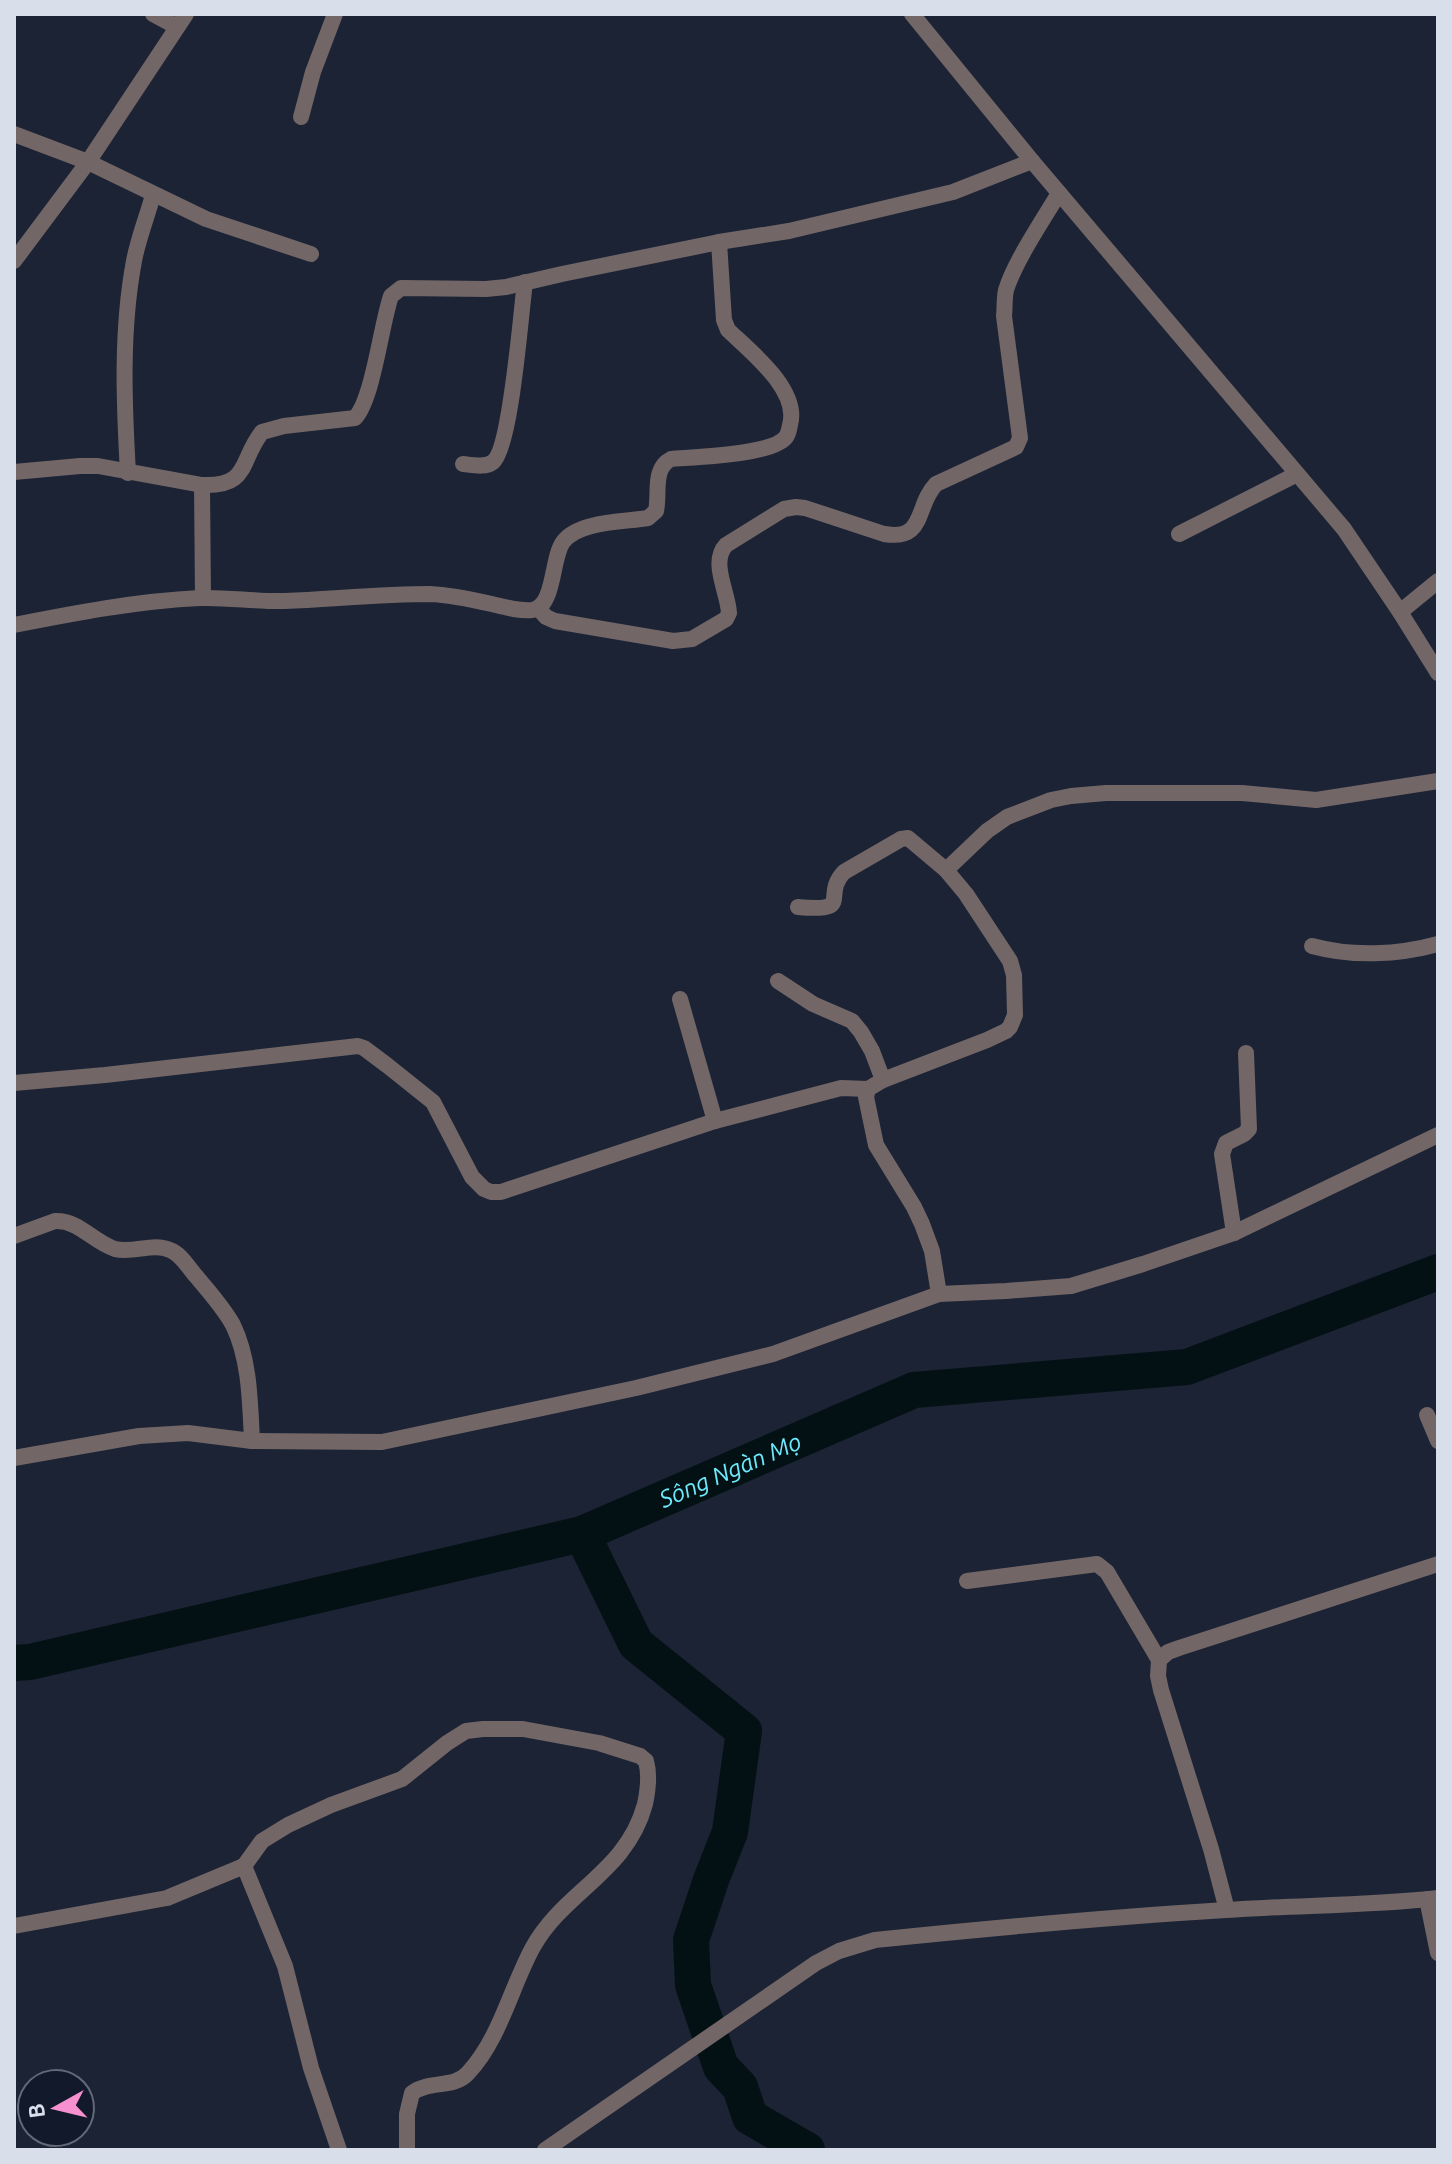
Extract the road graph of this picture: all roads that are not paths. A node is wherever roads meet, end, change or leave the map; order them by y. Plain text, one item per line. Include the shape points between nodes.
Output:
1 (153, 14) edge
2 (335, 14) edge
3 (912, 14) edge
4 (182, 20) edge
5 (301, 117) dead end
6 (14, 134) edge
7 (1032, 161) junction
8 (88, 162) junction
9 (1059, 193) junction
10 (153, 195) junction
11 (719, 242) junction
12 (311, 254) dead end
13 (14, 261) edge
14 (525, 282) junction
15 (463, 464) dead end
16 (14, 472) edge
17 (128, 473) junction
18 (1297, 474) junction
19 (202, 485) junction
20 (1179, 534) dead end
21 (1438, 581) edge
22 (203, 598) junction
23 (539, 609) junction
24 (1400, 612) junction
25 (14, 625) edge
26 (1438, 673) edge
27 (1438, 781) edge
28 (946, 870) junction
29 (798, 907) dead end
30 (1438, 944) edge
31 (1312, 946) dead end
32 (778, 981) dead end
33 (680, 999) dead end
34 (1246, 1053) dead end
35 (14, 1083) edge
36 (875, 1085) junction
37 (715, 1121) junction
38 (1438, 1135) edge
39 (1234, 1233) junction
40 (14, 1236) edge
41 (939, 1294) junction
42 (1427, 1415) dead end
43 (252, 1441) junction
44 (1438, 1441) edge
45 (14, 1458) edge
46 (1438, 1564) edge
47 (967, 1581) dead end
48 (1159, 1660) junction
49 (244, 1866) junction
50 (1432, 1898) edge
51 (1227, 1910) junction
52 (14, 1926) edge
53 (1438, 1953) edge
54 (339, 2150) edge
55 (407, 2150) edge
56 (545, 2150) edge

1 - 4 street
2 - 5 street
3 - 7 street
4 - 8 street
6 - 8 street
7 - 9 street
7 - 11 street via 953,192
8 - 10 street
8 - 13 street
9 - 18 street
9 - 23 street via 1005,299 1020,438 1016,447 936,484 908,533 884,534 805,508 784,509 720,551 729,613 692,639 673,641 555,621
10 - 12 street
10 - 17 street via 129,296
11 - 14 street
11 - 23 street via 724,320 784,391 792,420 786,437 762,448 664,463 656,511 648,518 587,526 564,540
14 - 15 street via 513,395 497,459 484,466
14 - 19 street via 486,289 401,288 391,296 364,406 355,418 262,432 235,479
16 - 17 street via 98,466
17 - 19 street
18 - 20 street
18 - 24 street via 1344,529
19 - 22 street
21 - 24 street
22 - 23 street via 282,601 429,594
22 - 25 street via 83,611
24 - 26 street
27 - 28 street via 1316,800 1242,793 1071,796 1007,817
28 - 29 street via 913,841 901,839 844,872 829,907
28 - 36 street via 1010,961 1015,1015 1006,1031
30 - 31 street via 1347,953
32 - 36 street via 852,1021 872,1051
33 - 37 street
34 - 39 street via 1249,1129 1222,1149
35 - 37 street via 358,1046 433,1102 472,1177 484,1189 501,1192
36 - 37 street via 841,1088
36 - 41 street via 866,1103 876,1145 922,1224
38 - 39 street
39 - 41 street via 1071,1286
40 - 43 street via 61,1221 116,1249 159,1247 176,1252 234,1328 243,1355
41 - 43 street via 773,1354 548,1408 382,1442
42 - 44 street
43 - 45 street via 188,1433 139,1436
46 - 48 street via 1179,1648
47 - 48 street via 1097,1564 1107,1572
48 - 51 street via 1161,1690
49 - 52 street via 167,1898
49 - 54 street via 285,1966
49 - 55 street via 262,1841 288,1825 402,1779 466,1731 523,1729 599,1743 646,1761 647,1793 640,1824 604,1872 541,1934 486,2047 465,2077 412,2093
50 - 51 street
50 - 53 street
51 - 56 street via 875,1940 839,1951

